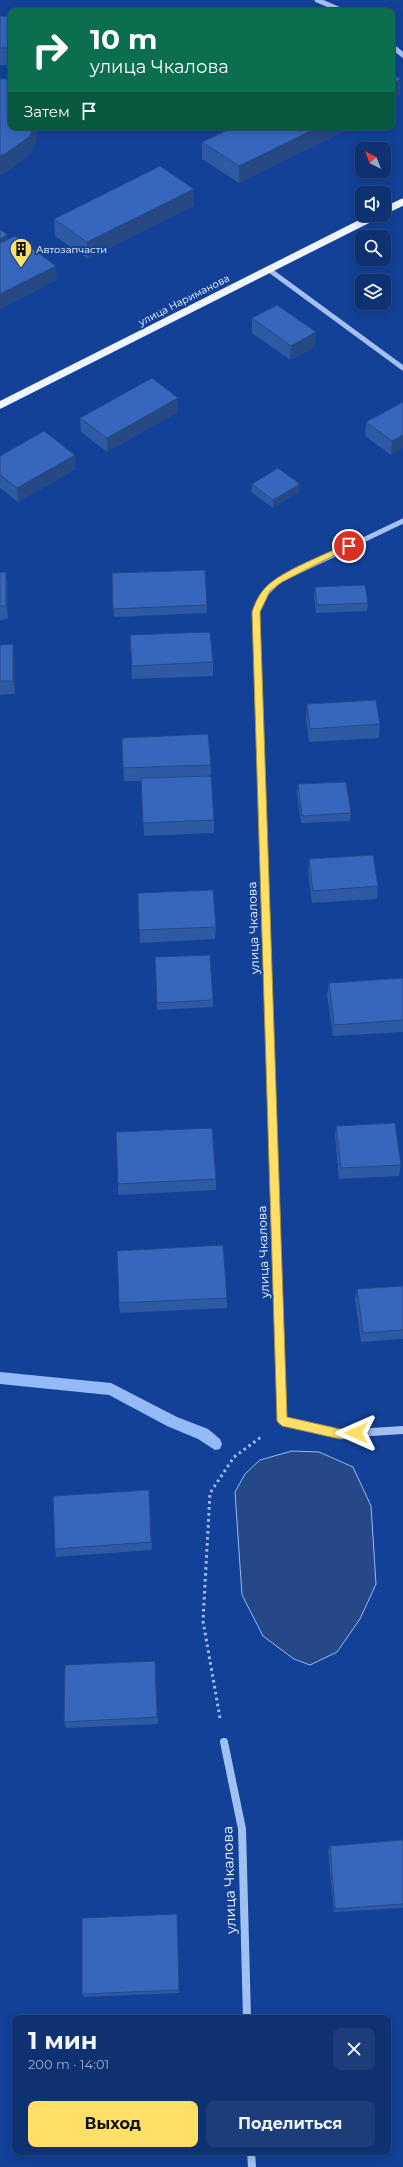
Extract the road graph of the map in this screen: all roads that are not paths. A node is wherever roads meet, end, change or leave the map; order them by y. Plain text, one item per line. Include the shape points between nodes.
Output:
1 (317, 0) edge
2 (336, 8) edge
3 (395, 48) edge
4 (403, 55) edge
5 (403, 202) edge
6 (391, 208) edge
7 (363, 222) edge
8 (268, 269) junction
9 (403, 368) edge
10 (0, 405) edge
11 (403, 521) edge
12 (403, 1430) edge
13 (224, 1742) road end
14 (248, 2015) edge
15 (251, 2155) edge
16 (252, 2167) edge

1 - 2 street
3 - 4 street
5 - 6 main road
7 - 8 main road, улица Нариманова
8 - 9 street
8 - 10 main road, улица Нариманова
11 - 12 street, улица Чкалова via 279,580 260,601 256,612 282,1421 340,1434
13 - 14 street, улица Чкалова via 242,1829
15 - 16 street

